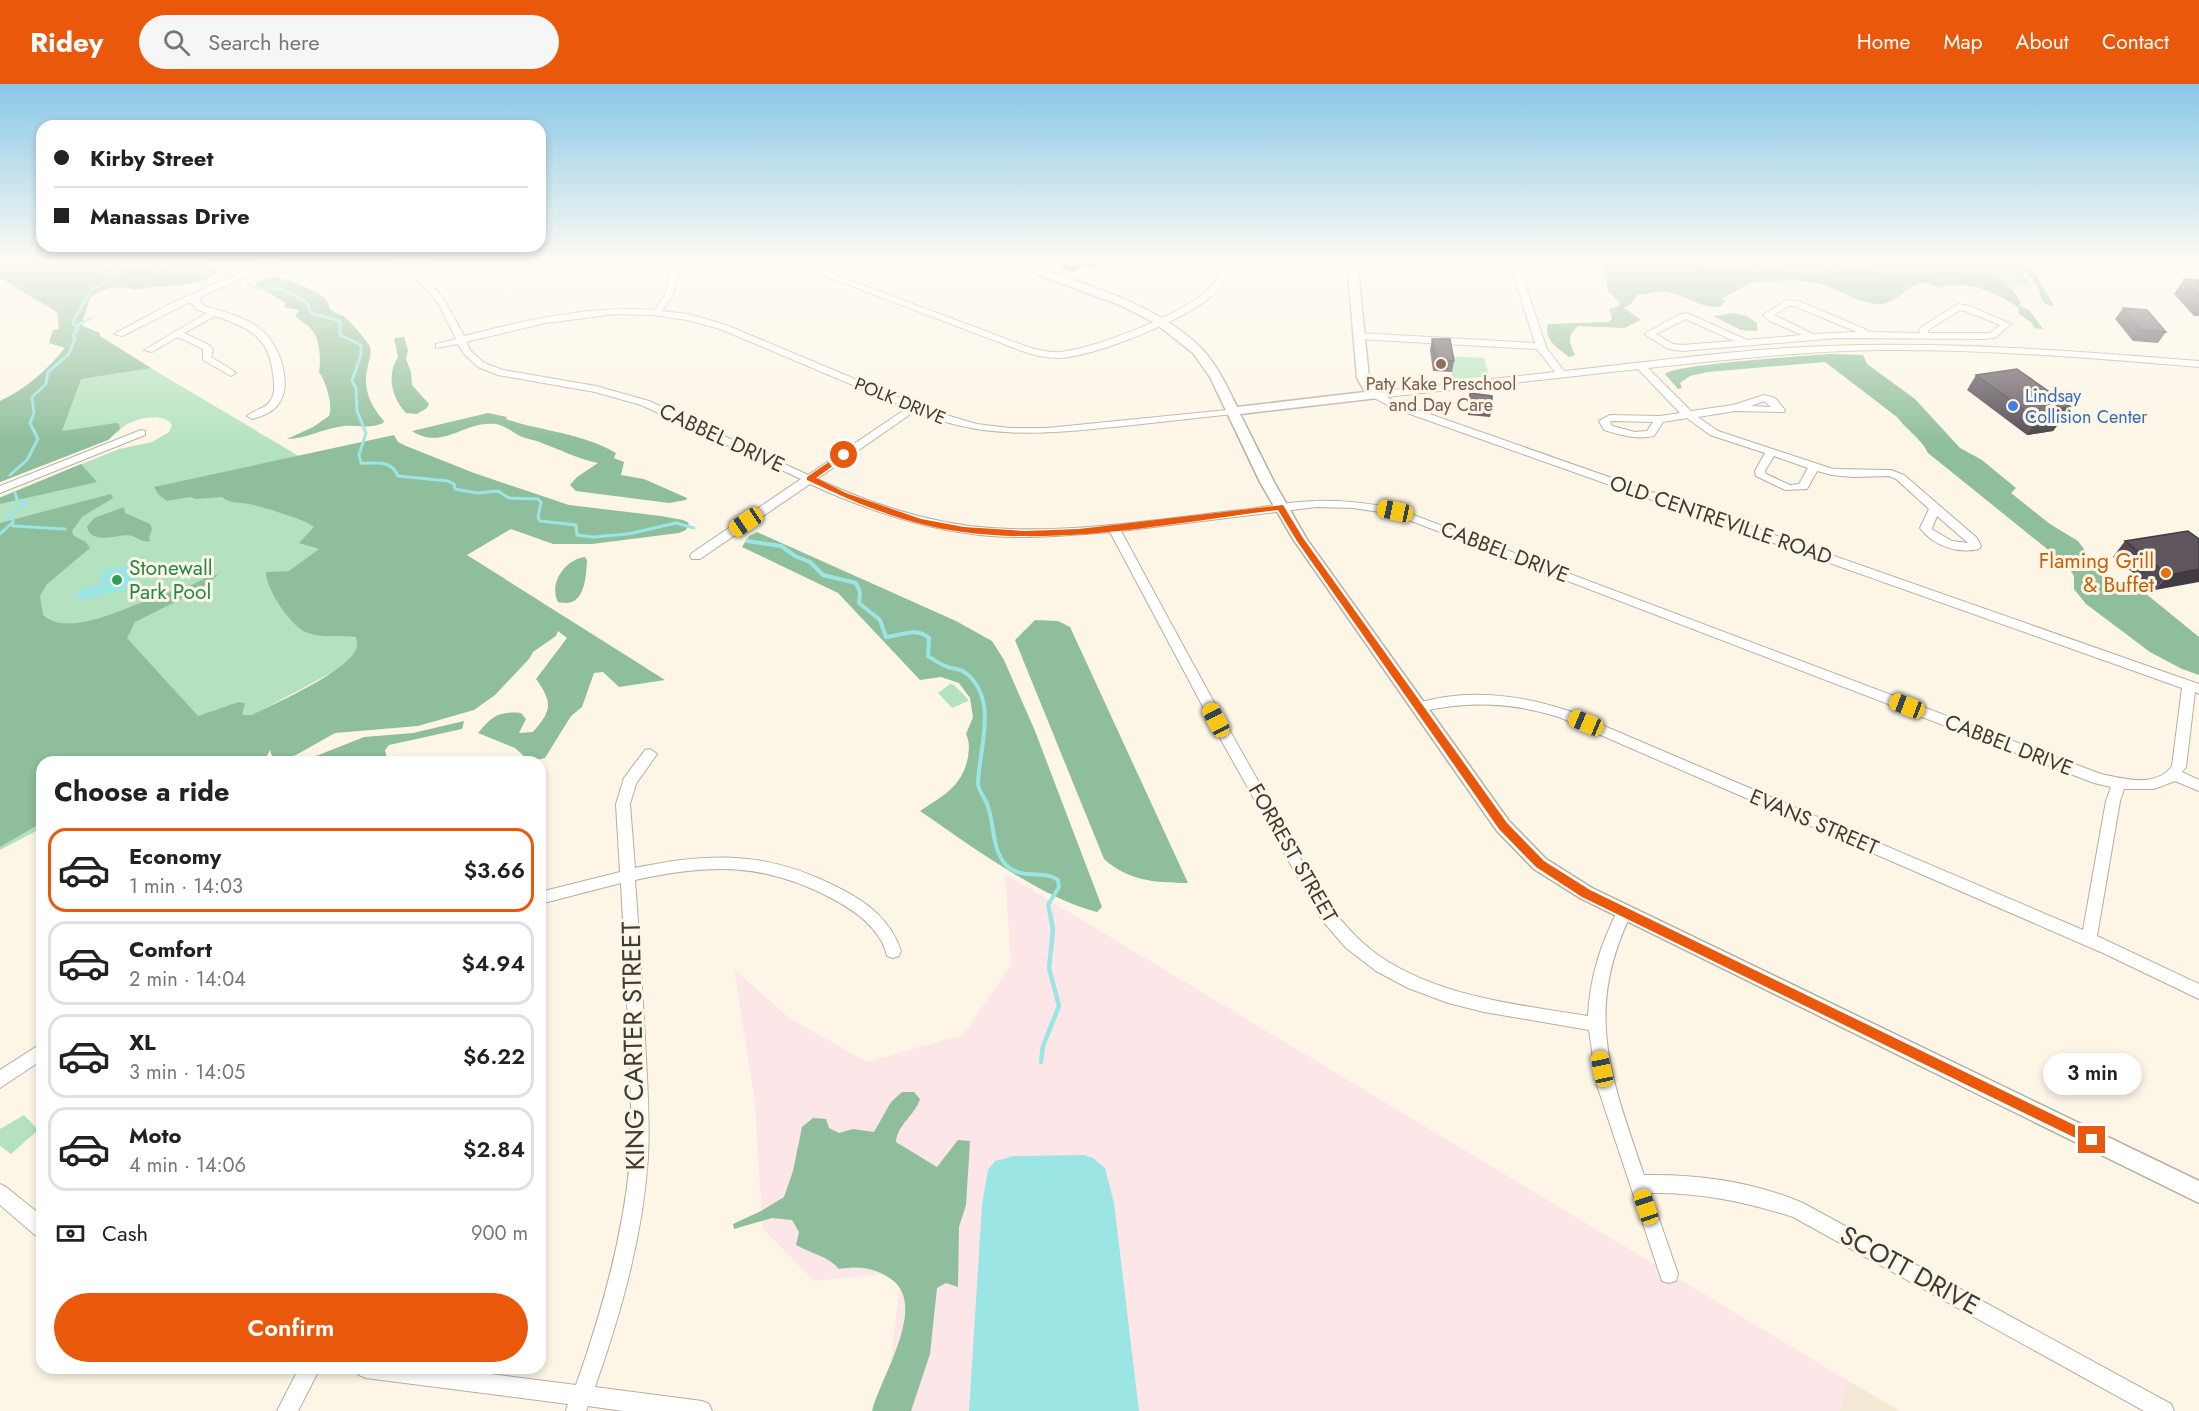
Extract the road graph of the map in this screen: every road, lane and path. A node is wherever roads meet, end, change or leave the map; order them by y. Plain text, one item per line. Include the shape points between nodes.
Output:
1 (143, 322) edge
2 (199, 322) edge
3 (243, 322) edge
4 (452, 322) edge
5 (543, 322) edge
6 (707, 322) edge
7 (950, 322) edge
8 (1157, 322) edge
9 (1160, 322) edge
10 (1358, 322) edge
11 (1533, 322) edge
12 (1672, 322) edge
13 (1700, 322) edge
14 (1780, 322) edge
15 (1841, 322) edge
16 (1935, 322) edge
17 (2001, 322) edge
18 (119, 334) dead end
19 (178, 334) junction
20 (1872, 335) junction
21 (1894, 335) junction
22 (1923, 335) junction
23 (1359, 336) junction
24 (1811, 336) junction
25 (461, 340) junction
26 (1744, 342) junction
27 (439, 346) dead end
28 (1541, 346) junction
29 (1904, 346) junction
30 (149, 350) dead end
31 (2199, 364) edge
32 (1640, 366) junction
33 (231, 373) dead end
34 (1561, 374) junction
35 (1374, 395) junction
36 (913, 408) junction
37 (1735, 408) dead end
38 (1233, 411) junction
39 (252, 416) dead end
40 (1688, 416) junction
41 (1660, 419) dead end
42 (141, 434) dead end
43 (1771, 453) junction
44 (1814, 467) junction
45 (810, 478) junction
46 (0, 490) edge
47 (1280, 507) junction
48 (1935, 508) dead end
49 (1114, 528) junction
50 (696, 556) dead end
51 (2194, 687) edge
52 (1419, 707) junction
53 (650, 754) dead end
54 (2175, 775) junction
55 (2120, 784) junction
56 (2199, 786) edge
57 (628, 876) junction
58 (546, 896) edge
59 (1624, 912) junction
60 (2089, 940) junction
61 (893, 951) dead end
62 (2199, 992) edge
63 (1596, 1024) junction
64 (36, 1056) edge
65 (0, 1080) edge
66 (1638, 1184) junction
67 (2199, 1192) edge
68 (0, 1193) edge
69 (36, 1223) edge
70 (1669, 1274) dead end
71 (307, 1374) edge
72 (403, 1374) edge
73 (579, 1403) edge
74 (286, 1411) edge
75 (702, 1411) edge
76 (2164, 1411) edge

1 - 18 street
2 - 19 street
3 - 39 street via 262,334 276,356 279,397 273,405
4 - 25 street, CABBEL DRIVE
5 - 25 street, POLK DRIVE
6 - 36 street, POLK DRIVE
7 - 8 street via 1025,350 1062,355 1086,350
9 - 38 main road via 1202,357
10 - 23 main road
11 - 28 street
12 - 26 street via 1649,334 1675,348
13 - 26 street
14 - 24 street
15 - 20 street
16 - 22 street via 1924,329
17 - 22 street via 2006,324 1990,336
19 - 30 street
19 - 33 street via 206,347 206,358
20 - 21 street
20 - 24 street
21 - 22 street
21 - 29 street
23 - 28 street
23 - 35 main road via 1363,378
24 - 26 street
25 - 27 street, POLK DRIVE
25 - 45 street, CABBEL DRIVE via 472,358 492,370 596,388 645,403
28 - 34 street
29 - 31 street via 2011,349
29 - 32 street via 1771,352
32 - 34 street
32 - 40 street
34 - 35 street
35 - 38 main road, POLK DRIVE
35 - 51 street, OLD CENTREVILLE ROAD
36 - 38 street, POLK DRIVE via 966,425 1017,431
36 - 45 street
37 - 40 street
38 - 47 main road
40 - 41 street
40 - 43 street via 1714,433
42 - 46 street
43 - 44 street
43 - 44 street via 1761,476 1789,488 1803,487
44 - 48 street via 1852,474 1891,473
45 - 49 street, CABBEL DRIVE via 861,502 939,526 1025,533
45 - 50 street
47 - 49 street, CABBEL DRIVE
47 - 52 main road
47 - 55 street, CABBEL DRIVE via 1353,505 1414,517
49 - 63 street, FORREST STREET via 1326,915 1348,941 1384,970 1432,992
51 - 54 street
52 - 59 main road via 1520,845 1559,878
52 - 60 street, EVANS STREET via 1491,696 1539,705
53 - 57 street, KING CARTER STREET via 636,769 624,794
54 - 55 street, CABBEL DRIVE via 2147,784
54 - 56 street
55 - 60 street via 2113,801
57 - 58 street
57 - 61 street via 716,861 762,864 784,870 833,890 872,917 883,929
57 - 73 street, KING CARTER STREET via 640,1104 639,1159 623,1262
59 - 63 street via 1601,967
59 - 67 main road
60 - 62 street, EVANS STREET
63 - 66 street via 1605,1085
64 - 65 street
66 - 70 street
66 - 76 street, SCOTT DRIVE via 1671,1183 1730,1190 1797,1209
68 - 69 street
71 - 74 street
72 - 73 street
73 - 75 street

